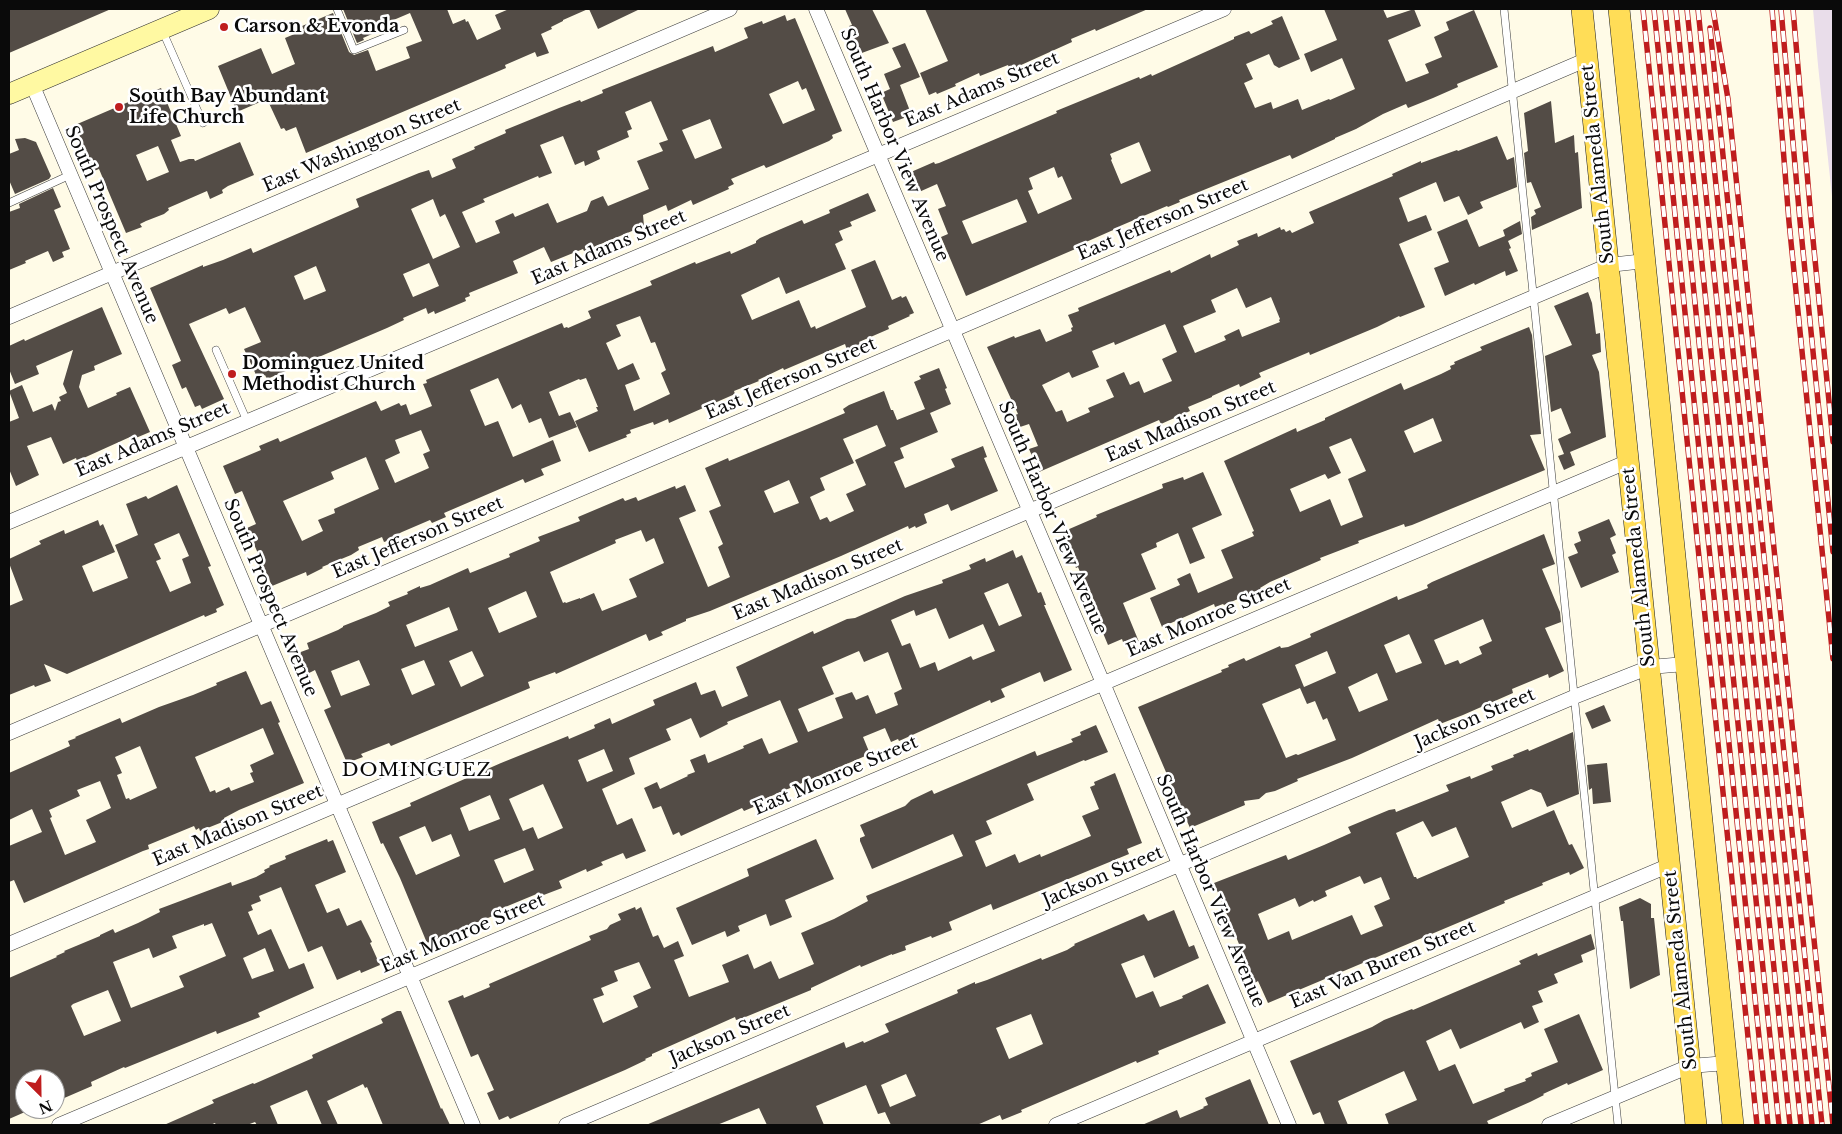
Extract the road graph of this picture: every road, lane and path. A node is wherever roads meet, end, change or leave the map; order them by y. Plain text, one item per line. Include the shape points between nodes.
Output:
1 (209, 9) edge
2 (337, 9) edge
3 (730, 9) edge
4 (816, 9) edge
5 (1224, 9) edge
6 (1504, 9) edge
7 (1582, 9) edge
8 (1620, 9) edge
9 (162, 29) junction
10 (404, 30) dead end
11 (1588, 59) junction
12 (32, 84) junction
13 (1512, 92) junction
14 (9, 94) edge
15 (203, 123) dead end
16 (878, 155) junction
17 (70, 175) junction
18 (9, 203) edge
19 (1645, 261) junction
20 (1609, 265) junction
21 (112, 273) junction
22 (1534, 296) junction
23 (9, 317) edge
24 (952, 330) junction
25 (216, 350) dead end
26 (247, 421) junction
27 (186, 447) junction
28 (1629, 461) junction
29 (1553, 492) junction
30 (1028, 511) junction
31 (9, 522) edge
32 (261, 625) junction
33 (1685, 664) junction
34 (1650, 667) junction
35 (1103, 683) junction
36 (1574, 697) junction
37 (9, 733) edge
38 (337, 804) junction
39 (1178, 865) junction
40 (1670, 865) junction
41 (1595, 896) junction
42 (9, 944) edge
43 (410, 976) junction
44 (1253, 1041) junction
45 (1727, 1064) junction
46 (1690, 1066) junction
47 (1616, 1097) junction
48 (58, 1125) edge
49 (473, 1125) edge
50 (566, 1125) edge
51 (1056, 1125) edge
52 (1288, 1125) edge
53 (1549, 1125) edge
54 (1618, 1125) edge
55 (1696, 1125) edge
56 (1733, 1125) edge

1 - 9 main road
2 - 10 lane via 354,50
3 - 21 street, East Washington Street
4 - 16 street, South Harbor View Avenue
5 - 16 street, East Adams Street
6 - 13 lane
7 - 11 main road, South Alameda Street
8 - 19 main road, South Alameda Street
9 - 12 main road
9 - 15 lane
11 - 13 street, East Jefferson Street
11 - 20 main road, South Alameda Street
12 - 14 main road
12 - 17 street, South Prospect Avenue
13 - 22 lane
13 - 24 street, East Jefferson Street
16 - 24 street, South Harbor View Avenue
16 - 26 street, East Adams Street
17 - 18 lane
17 - 21 street, South Prospect Avenue
19 - 20 street, East Madison Street
19 - 33 main road, South Alameda Street
20 - 22 street, East Madison Street
20 - 28 main road, South Alameda Street
21 - 23 street, East Washington Street
21 - 27 street, South Prospect Avenue
22 - 29 lane
22 - 30 street, East Madison Street
24 - 30 street, South Harbor View Avenue
24 - 32 street, East Jefferson Street
25 - 26 lane
26 - 27 street, East Adams Street
27 - 31 street, East Adams Street
27 - 32 street, South Prospect Avenue
28 - 29 street, East Monroe Street
28 - 34 main road, South Alameda Street
29 - 35 street, East Monroe Street
29 - 36 lane
30 - 35 street, South Harbor View Avenue
30 - 38 street, East Madison Street
32 - 37 street, East Jefferson Street
32 - 38 street, South Prospect Avenue
33 - 34 street, Jackson Street
33 - 45 main road, South Alameda Street
34 - 36 street, Jackson Street
34 - 40 main road, South Alameda Street
35 - 39 street, South Harbor View Avenue
35 - 43 street, East Monroe Street
36 - 39 street, Jackson Street
36 - 41 lane
38 - 42 street, East Madison Street
38 - 43 street, South Prospect Avenue
39 - 44 street, South Harbor View Avenue
39 - 50 street, Jackson Street
40 - 41 street, East Van Buren Street
40 - 46 main road, South Alameda Street
41 - 44 street, East Van Buren Street
41 - 47 lane
43 - 48 street, East Monroe Street
43 - 49 street, South Prospect Avenue
44 - 51 street, East Van Buren Street
44 - 52 street, South Harbor View Avenue
45 - 46 street
45 - 56 main road, South Alameda Street
46 - 47 street
46 - 55 main road, South Alameda Street
47 - 53 street
47 - 54 lane

